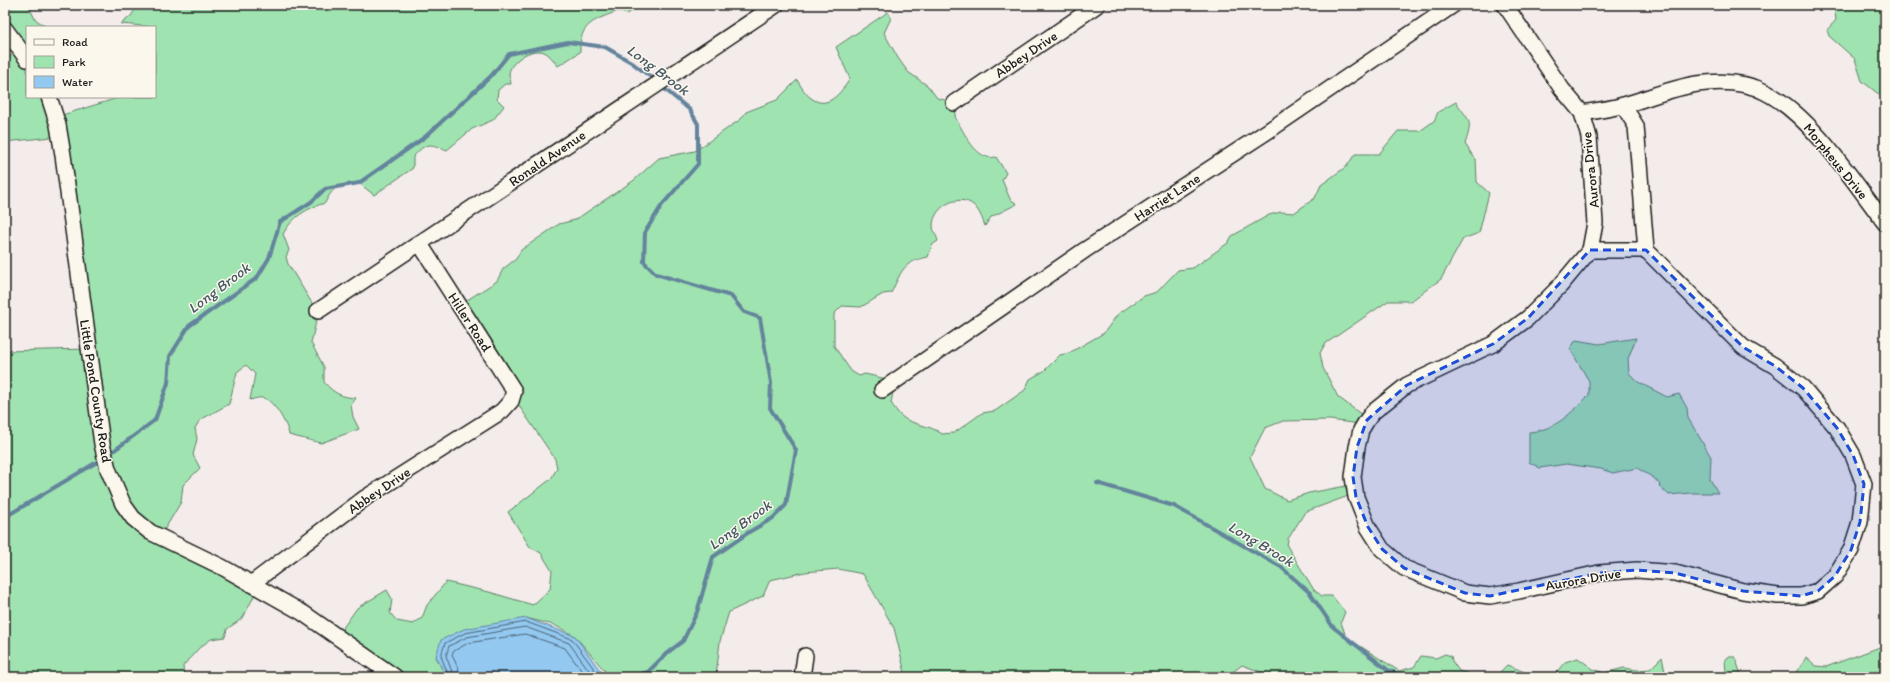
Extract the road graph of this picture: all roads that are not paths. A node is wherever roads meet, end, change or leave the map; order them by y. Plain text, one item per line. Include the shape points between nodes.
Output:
1 (776, 5) edge
2 (1097, 5) edge
3 (1453, 5) edge
4 (1505, 5) edge
5 (5, 29) edge
6 (26, 58) edge
7 (49, 98) edge
8 (954, 103) dead end
9 (1623, 105) junction
10 (1582, 113) junction
11 (1885, 223) edge
12 (420, 244) junction
13 (1590, 250) junction
14 (1646, 250) junction
15 (318, 311) dead end
16 (882, 390) dead end
17 (511, 401) joint
18 (251, 584) junction
19 (805, 656) dead end
20 (395, 677) edge
21 (802, 677) edge

1 - 12 street, Ronald Avenue
2 - 8 street, Abbey Drive
3 - 16 street, Harriet Lane via 1268,132 1085,250
4 - 10 street via 1562,90
5 - 6 street
7 - 18 street, Little Pond County Road via 58,125 63,155 102,444 114,488 133,518 150,532
9 - 10 street, Aurora Drive
9 - 11 street, Morpheus Drive via 1672,89 1697,84 1740,84 1765,92 1789,108 1809,126
9 - 14 street via 1636,126
10 - 13 street, Aurora Drive via 1589,136 1595,223
12 - 15 street, Ronald Avenue
12 - 17 street, Hiller Road via 514,390
13 - 14 street
13 - 14 street, Aurora Drive via 1560,286 1528,318 1493,344 1408,385 1373,412 1367,420 1356,447 1353,477 1360,508 1368,528 1382,550 1404,568 1432,581 1464,593 1490,596 1599,573 1637,570 1675,573 1743,591 1778,596 1801,596 1818,591 1835,576 1851,550 1860,522 1864,484 1853,455 1837,428 1803,388 1775,366 1743,347
17 - 18 street, Abbey Drive via 502,411 365,498
18 - 20 street, Little Pond County Road via 303,613
19 - 21 street

